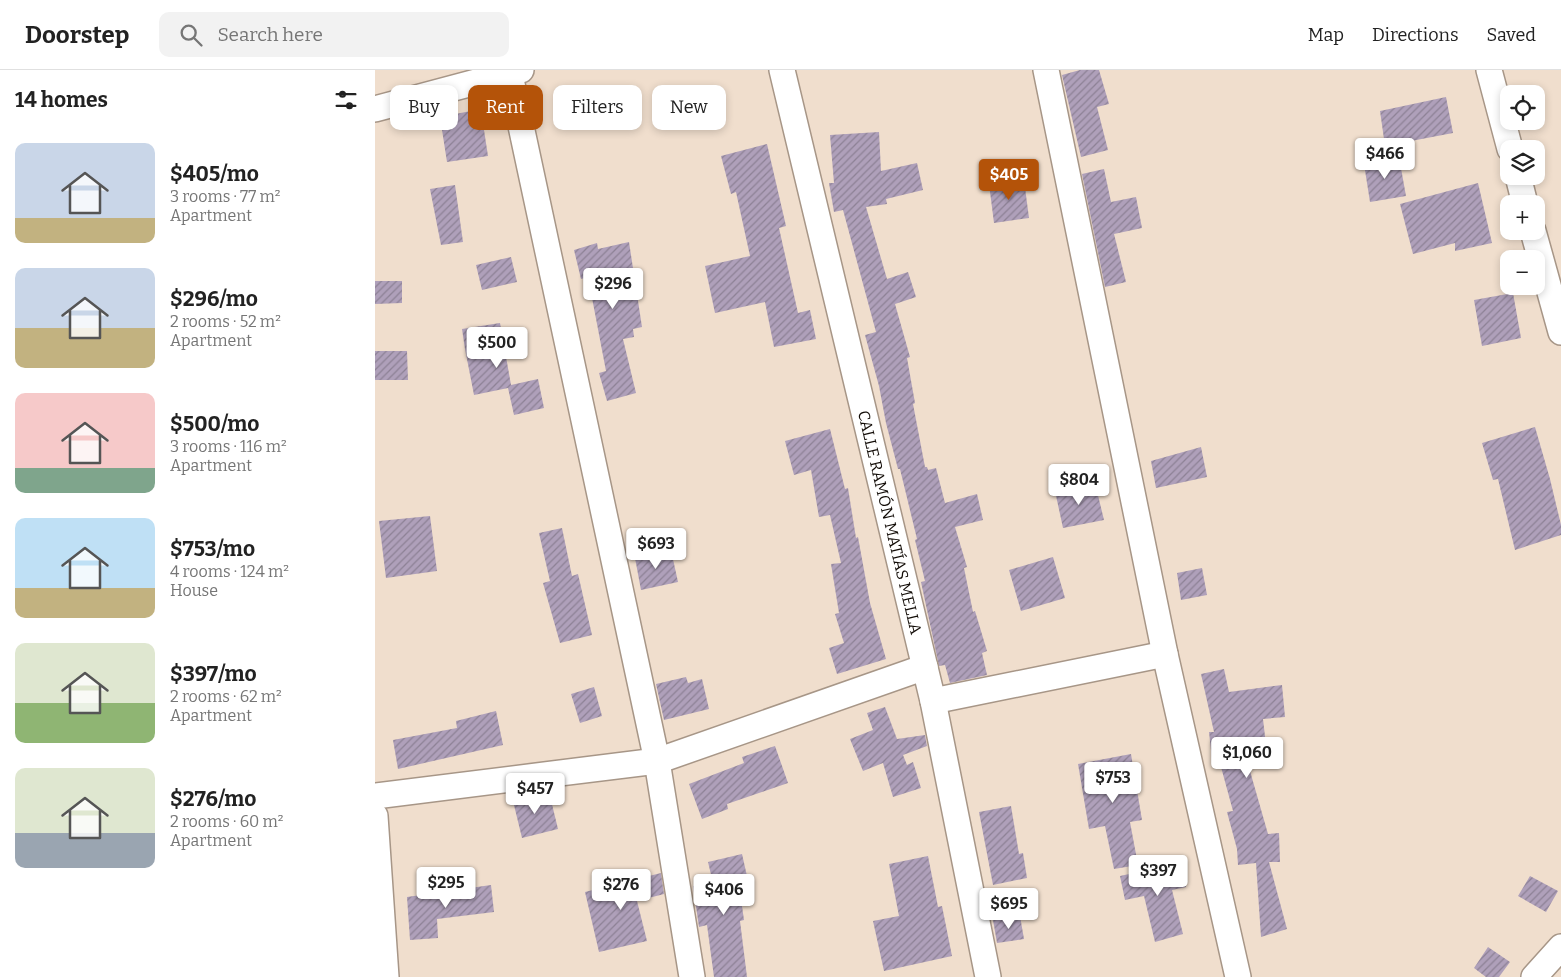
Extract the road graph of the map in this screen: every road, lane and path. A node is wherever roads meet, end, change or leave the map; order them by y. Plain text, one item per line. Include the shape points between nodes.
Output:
1 (782, 70) edge
2 (1045, 70) edge
3 (1489, 70) edge
4 (513, 71) edge
5 (375, 109) edge
6 (1508, 140) edge
7 (1535, 240) edge
8 (1561, 332) edge
9 (1165, 654) junction
10 (925, 667) junction
11 (933, 701) junction
12 (657, 761) junction
13 (375, 796) edge
14 (375, 816) edge
15 (1561, 947) edge
16 (387, 977) edge
17 (692, 977) edge
18 (989, 977) edge
19 (1238, 977) edge
20 (1533, 977) edge

1 - 10 street, CALLE RAMÓN MATÍAS MELLA
2 - 9 street
3 - 6 street
4 - 5 street
4 - 12 street
7 - 8 street
9 - 11 street
9 - 19 street
10 - 11 street, CALLE RAMÓN MATÍAS MELLA
10 - 12 street
11 - 18 street, CALLE RAMÓN MATÍAS MELLA
12 - 13 street
12 - 17 street
14 - 16 street
15 - 20 street

